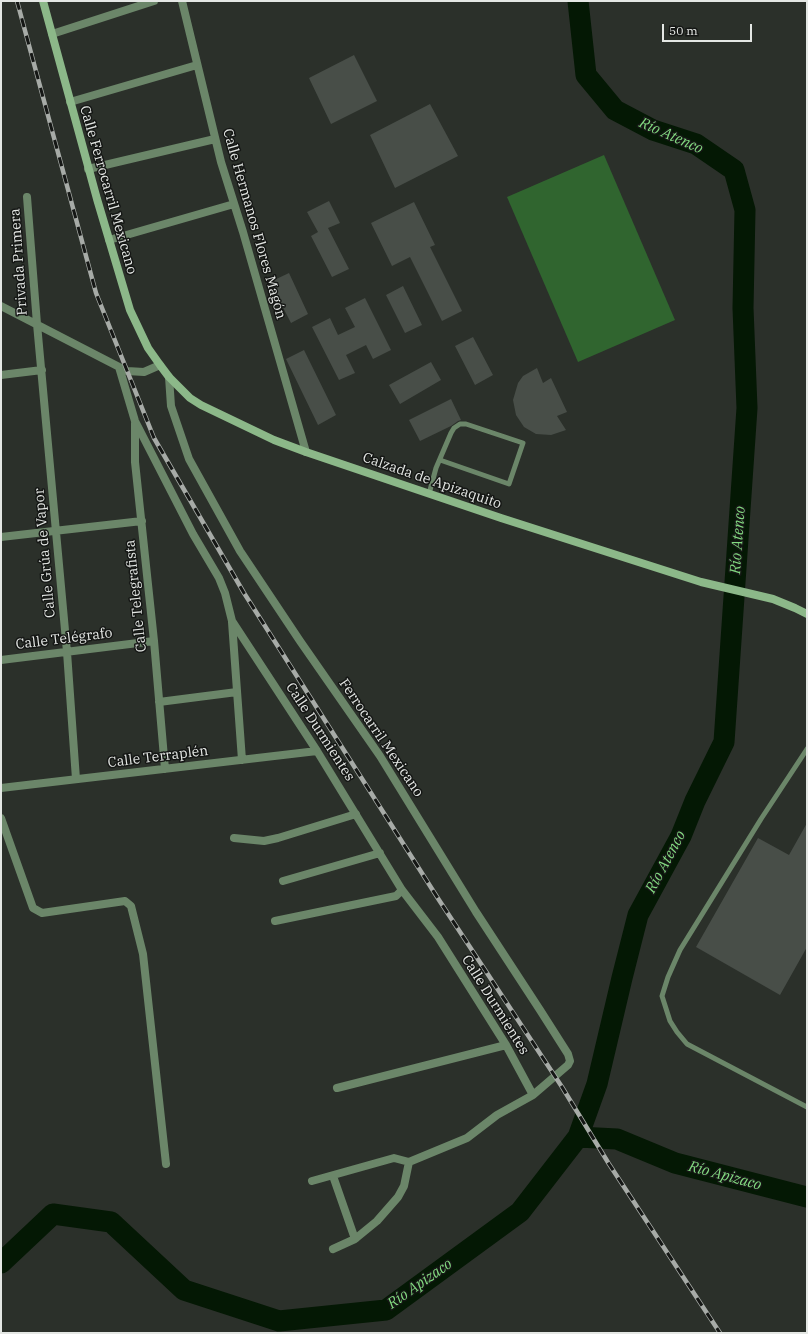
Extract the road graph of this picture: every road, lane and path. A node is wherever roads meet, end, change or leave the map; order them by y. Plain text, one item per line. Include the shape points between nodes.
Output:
1 (43, 1) edge
2 (154, 1) edge
3 (182, 1) edge
4 (52, 34) junction
5 (197, 65) junction
6 (70, 102) junction
7 (215, 139) junction
8 (88, 170) junction
9 (27, 197) dead end
10 (234, 204) junction
11 (109, 240) junction
12 (1, 306) edge
13 (37, 324) junction
14 (160, 365) junction
15 (119, 367) junction
16 (42, 370) junction
17 (1, 375) edge
18 (169, 377) junction
19 (135, 421) junction
20 (306, 452) junction
21 (440, 460) junction
22 (429, 494) junction
23 (142, 521) junction
24 (55, 530) junction
25 (1, 537) edge
26 (807, 614) edge
27 (232, 622) junction
28 (154, 641) junction
29 (67, 652) junction
30 (1, 660) edge
31 (237, 692) junction
32 (160, 702) junction
33 (807, 749) edge
34 (317, 751) junction
35 (242, 760) junction
36 (165, 769) junction
37 (76, 780) junction
38 (1, 788) edge
39 (356, 814) junction
40 (1, 818) edge
41 (234, 838) dead end
42 (380, 853) junction
43 (283, 881) dead end
44 (402, 890) junction
45 (275, 921) dead end
46 (506, 1045) junction
47 (337, 1088) dead end
48 (533, 1095) junction
49 (807, 1107) edge
50 (409, 1162) junction
51 (166, 1164) dead end
52 (333, 1176) junction
53 (312, 1181) dead end
54 (355, 1239) junction
55 (333, 1249) dead end

1 - 4 main road, Calle Ferrocarril Mexicano
2 - 4 street
3 - 5 street, Calle Hermanos Flores Magón
4 - 6 main road, Calle Ferrocarril Mexicano
5 - 6 street
5 - 7 street, Calle Hermanos Flores Magón
6 - 8 main road, Calle Ferrocarril Mexicano
7 - 8 street
7 - 10 street, Calle Hermanos Flores Magón
8 - 11 main road, Calle Ferrocarril Mexicano
9 - 13 street, Privada Primera
10 - 11 street
10 - 20 street, Calle Hermanos Flores Magón
11 - 14 main road, Calle Ferrocarril Mexicano via 130,310 148,348
12 - 13 street
13 - 15 street
13 - 16 street, Calle Grúa de Vapor
14 - 15 street via 144,372 127,371
14 - 18 main road, Calle Ferrocarril Mexicano
15 - 19 street, Calle Durmientes
16 - 17 street
16 - 24 street, Calle Grúa de Vapor
18 - 20 main road, Calzada de Apizaquito via 190,398 202,405 274,440
18 - 48 street, Ferrocarril Mexicano via 170,406 189,459 240,551 380,756 476,912 568,1054 568,1065
19 - 23 street, Calle Telegrafista via 135,462
19 - 27 street, Calle Durmientes via 193,534 219,578
20 - 22 main road, Calzada de Apizaquito
21 - 21 lane via 451,433 460,424 523,443 508,484
21 - 22 lane
22 - 26 main road, Calzada de Apizaquito via 701,582 773,600
23 - 24 street
23 - 28 street, Calle Telegrafista
24 - 25 street
24 - 29 street, Calle Grúa de Vapor
27 - 31 street
27 - 34 street, Calle Durmientes
28 - 29 street, Calle Telégrafo
28 - 32 street, Calle Telegrafista
29 - 30 street, Calle Telégrafo
29 - 37 street, Calle Grúa de Vapor
31 - 32 street
31 - 35 street
32 - 36 street, Calle Telegrafista
33 - 49 lane via 680,950 662,996 670,1021 687,1044
34 - 35 street, Calle Terraplén
34 - 39 street, Calle Durmientes
35 - 36 street, Calle Terraplén
36 - 37 street, Calle Terraplén
37 - 38 street, Calle Terraplén
39 - 41 street via 264,841
39 - 42 street, Calle Durmientes
40 - 51 street via 33,908 42,913 125,901 131,906 143,954
42 - 43 street
42 - 44 street, Calle Durmientes
44 - 45 street via 396,896
44 - 46 street, Calle Durmientes via 438,937
46 - 47 street
46 - 48 street, Calle Durmientes
48 - 50 street, Ferrocarril Mexicano via 497,1115 467,1138
50 - 52 street via 394,1158
50 - 54 street via 404,1186 398,1197 377,1221
52 - 53 street
52 - 54 street
54 - 55 street

